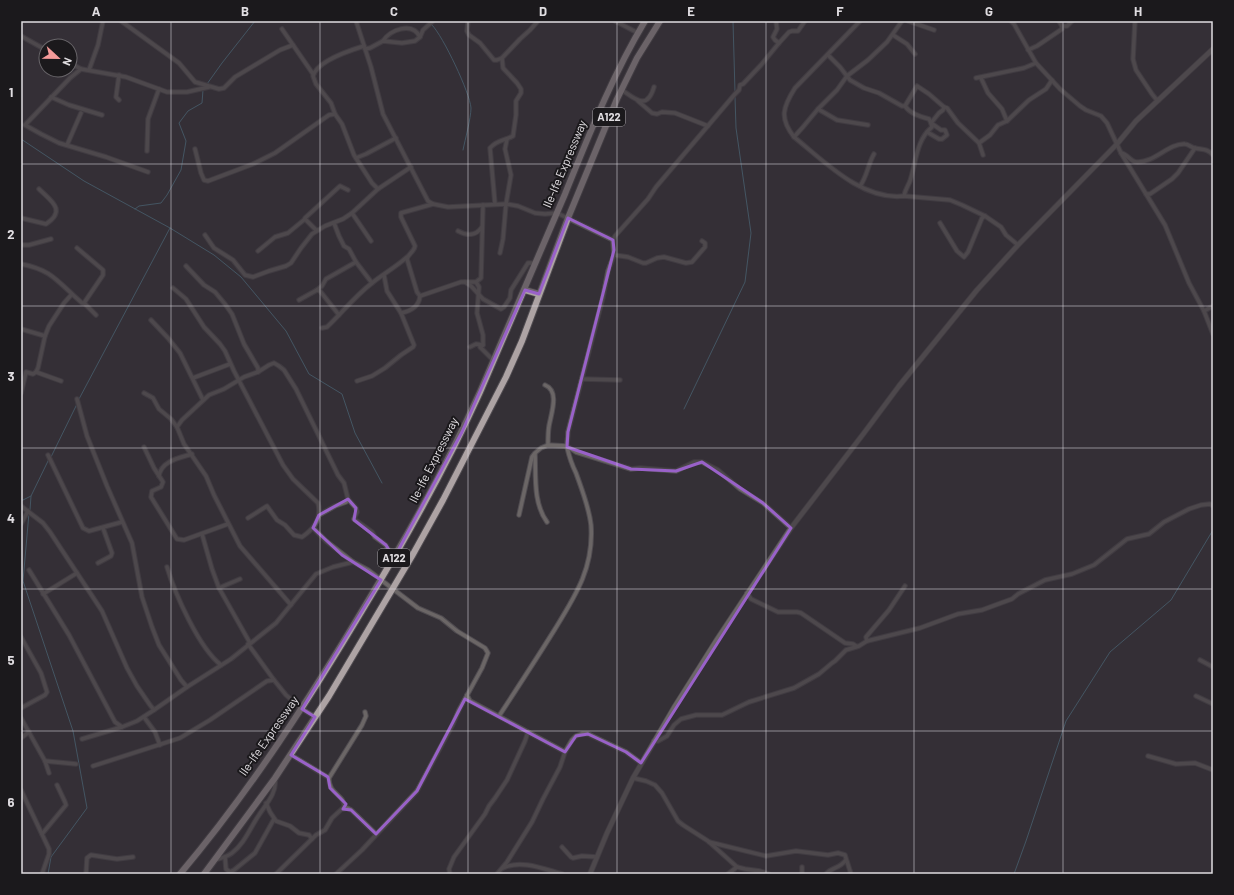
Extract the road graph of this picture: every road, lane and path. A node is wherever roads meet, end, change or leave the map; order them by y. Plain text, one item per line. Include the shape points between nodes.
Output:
1 (103, 21) edge
2 (122, 21) edge
3 (356, 21) edge
4 (433, 21) edge
5 (468, 21) edge
6 (538, 21) edge
7 (615, 21) edge
8 (646, 21) edge
9 (660, 21) edge
10 (776, 21) edge
11 (805, 21) edge
12 (860, 21) edge
13 (902, 21) edge
14 (908, 21) edge
15 (1011, 21) edge
16 (1059, 21) edge
17 (1072, 21) edge
18 (1135, 21) edge
19 (1062, 26) junction
20 (282, 29) dead end
21 (934, 30) dead end
22 (638, 33) junction
23 (893, 35) junction
24 (21, 36) edge
25 (420, 37) junction
26 (383, 41) junction
27 (779, 42) junction
28 (293, 45) junction
29 (38, 46) edge
30 (365, 48) junction
31 (1213, 49) edge
32 (1028, 50) junction
33 (828, 54) junction
34 (915, 54) dead end
35 (502, 58) junction
36 (1036, 63) junction
37 (78, 67) edge
38 (81, 69) junction
39 (89, 70) junction
40 (313, 74) junction
41 (119, 75) junction
42 (847, 76) junction
43 (1052, 80) junction
44 (612, 81) junction
45 (209, 87) junction
46 (654, 87) dead end
47 (622, 88) junction
48 (159, 89) junction
49 (51, 98) junction
50 (119, 100) dead end
51 (1159, 100) junction
52 (638, 101) junction
53 (905, 106) junction
54 (944, 107) junction
55 (818, 108) junction
56 (81, 113) dead end
57 (335, 114) junction
58 (102, 115) dead end
59 (1007, 120) junction
60 (930, 123) junction
61 (868, 125) dead end
62 (708, 126) junction
63 (927, 132) junction
64 (794, 137) junction
65 (396, 138) junction
66 (507, 139) junction
67 (979, 143) junction
68 (1117, 144) junction
69 (67, 146) junction
70 (1195, 148) junction
71 (195, 149) dead end
72 (147, 151) dead end
73 (1122, 153) junction
74 (874, 154) dead end
75 (983, 155) dead end
76 (1213, 155) edge
77 (356, 158) junction
78 (411, 167) junction
79 (148, 172) dead end
80 (860, 186) junction
81 (39, 189) dead end
82 (378, 189) junction
83 (348, 190) dead end
84 (1146, 194) junction
85 (904, 196) junction
86 (428, 201) junction
87 (433, 204) junction
88 (495, 204) junction
89 (506, 204) junction
90 (483, 205) junction
91 (424, 206) junction
92 (352, 213) junction
93 (556, 213) junction
94 (985, 216) junction
95 (21, 218) edge
96 (568, 218) junction
97 (305, 219) junction
98 (334, 223) junction
99 (940, 224) dead end
100 (483, 226) junction
101 (318, 230) junction
102 (458, 231) dead end
103 (205, 235) dead end
104 (51, 239) dead end
105 (613, 240) junction
106 (371, 241) dead end
107 (702, 241) dead end
108 (21, 245) edge
109 (1018, 245) junction
110 (77, 248) dead end
111 (258, 250) dead end
112 (500, 253) dead end
113 (614, 255) junction
114 (407, 256) junction
115 (356, 262) junction
116 (536, 263) junction
117 (21, 264) edge
118 (186, 266) dead end
119 (384, 275) junction
120 (461, 282) junction
121 (476, 282) junction
122 (372, 283) junction
123 (173, 288) dead end
124 (317, 290) junction
125 (525, 290) junction
126 (479, 293) junction
127 (72, 294) junction
128 (539, 294) junction
129 (420, 296) junction
130 (299, 300) dead end
131 (84, 303) junction
132 (1213, 306) edge
133 (1204, 311) junction
134 (401, 313) junction
135 (96, 314) dead end
136 (339, 315) junction
137 (151, 320) dead end
138 (322, 328) dead end
139 (21, 329) edge
140 (1213, 334) edge
141 (45, 336) junction
142 (483, 345) junction
143 (470, 347) dead end
144 (494, 361) junction
145 (230, 364) junction
146 (21, 370) edge
147 (26, 372) junction
148 (36, 372) junction
149 (258, 372) junction
150 (193, 378) junction
151 (582, 379) junction
152 (239, 380) junction
153 (620, 380) dead end
154 (60, 381) dead end
155 (357, 381) dead end
156 (545, 385) dead end
157 (21, 393) edge
158 (144, 393) dead end
159 (77, 399) dead end
160 (203, 400) junction
161 (177, 427) junction
162 (548, 445) junction
163 (567, 446) junction
164 (144, 447) dead end
165 (535, 453) junction
166 (192, 454) junction
167 (48, 455) dead end
168 (159, 476) junction
169 (348, 499) junction
170 (21, 506) edge
171 (1213, 506) edge
172 (28, 511) junction
173 (319, 515) junction
174 (519, 515) dead end
175 (248, 518) dead end
176 (122, 522) junction
177 (547, 522) dead end
178 (21, 524) edge
179 (228, 524) junction
180 (103, 528) junction
181 (313, 528) junction
182 (790, 528) junction
183 (202, 534) junction
184 (396, 554) junction
185 (353, 562) junction
186 (98, 563) dead end
187 (167, 567) dead end
188 (29, 570) dead end
189 (77, 574) junction
190 (240, 578) dead end
191 (381, 580) junction
192 (905, 586) dead end
193 (219, 588) junction
194 (392, 590) junction
195 (747, 592) junction
196 (43, 594) junction
197 (291, 605) junction
198 (21, 638) edge
199 (867, 641) junction
200 (249, 643) junction
201 (856, 646) junction
202 (1200, 660) dead end
203 (221, 665) junction
204 (1213, 667) edge
205 (274, 680) junction
206 (186, 687) junction
207 (467, 695) junction
208 (1196, 696) dead end
209 (470, 701) junction
210 (463, 702) junction
211 (1213, 704) edge
212 (21, 708) edge
213 (302, 709) junction
214 (154, 710) junction
215 (365, 712) dead end
216 (499, 716) junction
217 (144, 717) junction
218 (315, 717) junction
219 (21, 718) edge
220 (122, 727) junction
221 (29, 732) junction
222 (528, 732) junction
223 (21, 738) edge
224 (82, 739) dead end
225 (654, 741) junction
226 (160, 745) junction
227 (565, 752) junction
228 (291, 755) junction
229 (1148, 756) dead end
230 (45, 761) junction
231 (641, 763) junction
232 (76, 764) dead end
233 (92, 766) dead end
234 (1213, 770) edge
235 (49, 773) dead end
236 (275, 778) junction
237 (329, 778) junction
238 (632, 778) junction
239 (57, 785) dead end
240 (21, 790) edge
241 (266, 803) junction
242 (343, 809) junction
243 (262, 810) junction
244 (270, 812) junction
245 (274, 819) junction
246 (42, 834) junction
247 (376, 834) junction
248 (312, 839) junction
249 (708, 842) junction
250 (562, 847) dead end
251 (133, 857) dead end
252 (597, 857) junction
253 (225, 858) junction
254 (214, 860) junction
255 (846, 860) junction
256 (736, 867) junction
257 (802, 867) dead end
258 (42, 874) edge
259 (86, 874) edge
260 (180, 874) edge
261 (204, 874) edge
262 (276, 874) edge
263 (336, 874) edge
264 (450, 874) edge
265 (497, 874) edge
266 (562, 874) edge
267 (590, 874) edge
268 (728, 874) edge
269 (769, 874) edge
270 (802, 874) edge
271 (826, 874) edge
272 (851, 874) edge

1 - 39 street
2 - 45 street via 179,63 195,82
3 - 30 street
4 - 25 street via 423,30
5 - 35 street via 469,35 480,43 494,60
6 - 35 street
7 - 22 street
8 - 22 highway, Ile-Ife Expressway / A122
9 - 47 highway, Ile-Ife Expressway / A122
10 - 27 street via 777,29 773,37
11 - 27 street via 798,31 789,32
12 - 33 street
13 - 23 street
14 - 21 street
15 - 32 street
16 - 19 street
17 - 19 street via 1067,26
18 - 51 street via 1132,60 1152,94
19 - 32 street via 1062,29
20 - 28 street
22 - 44 highway, Ile-Ife Expressway / A122
23 - 34 street via 907,44
23 - 42 street via 873,56
24 - 29 street
25 - 26 street via 415,41 402,43
25 - 26 street via 414,30 396,30
26 - 30 street
27 - 62 street via 761,65 740,85 739,90
28 - 40 street
28 - 45 street via 235,77 224,88
30 - 40 street via 336,56
30 - 65 street via 383,114
31 - 51 street
32 - 36 street
33 - 42 street
33 - 64 street via 795,88 788,99 783,116
35 - 66 street via 503,68 521,89 516,101 513,136
36 - 43 street
36 - 59 street via 979,78
37 - 38 street
38 - 39 street
38 - 49 street
39 - 41 street
40 - 57 street via 316,84 331,103
41 - 48 street
41 - 50 street via 116,97
42 - 53 street via 857,84
42 - 55 street
43 - 59 street via 1046,89
43 - 68 street via 1080,106 1101,116 1108,123
44 - 47 highway
44 - 93 highway, Ile-Ife Expressway / A122
45 - 48 street via 187,92 166,92
46 - 52 street via 648,98 642,102
47 - 52 street
47 - 96 highway, Ile-Ife Expressway / A122
48 - 72 street via 148,119
49 - 58 street
49 - 69 street via 25,125
51 - 68 street via 1136,121
52 - 62 street via 652,113 675,113
53 - 54 street via 917,86
53 - 60 street via 907,110 929,119
54 - 60 street
54 - 67 street
55 - 61 street via 837,120
55 - 64 street
56 - 69 street
57 - 71 street via 329,115 275,153 208,181 204,180 201,173
57 - 77 street via 342,124
59 - 67 street
60 - 63 street via 932,127
60 - 63 street via 944,130 947,135 942,140
62 - 105 street
63 - 85 street via 917,151
64 - 80 street via 841,175
65 - 77 street
65 - 78 street
66 - 88 street via 500,140 490,148
66 - 89 street via 505,148 511,172
67 - 75 street
68 - 73 street
68 - 109 street
69 - 79 street
70 - 73 street via 1186,144 1176,146 1152,159 1137,163
70 - 76 street via 1210,151
70 - 84 street via 1172,179
73 - 84 street
74 - 80 street
77 - 82 street
78 - 82 street
78 - 86 street
80 - 85 street via 875,194
81 - 95 street via 57,206 58,210 52,220 46,224
82 - 92 street
83 - 97 street via 340,186
84 - 133 street via 1165,225 1189,283
85 - 94 street via 950,200
86 - 87 street
86 - 91 street
87 - 90 street via 448,207
87 - 91 street
88 - 89 street
88 - 90 street
89 - 93 street via 535,213
89 - 112 street
90 - 100 street
91 - 114 street via 401,213 415,246
92 - 98 street
92 - 106 street
93 - 96 street
93 - 116 highway, Ile-Ife Expressway / A122
94 - 99 street via 964,257 957,251
94 - 109 street via 1001,227
96 - 105 street
96 - 128 highway, Ile-Ife Expressway / A122
97 - 101 street
97 - 111 street via 288,234 275,237
98 - 101 street
98 - 115 street via 344,246 349,249
100 - 102 street via 474,234 463,234
100 - 121 street via 482,275
101 - 103 street via 312,234 291,263 253,277 245,275 233,260 214,248
104 - 108 street
105 - 113 street
107 - 113 street via 705,247 692,262 686,263 664,257 643,263
109 - 182 street via 930,346
110 - 131 street via 103,270 103,275
113 - 151 street
114 - 119 street
114 - 129 street via 416,292
115 - 122 street
115 - 124 street via 326,279
116 - 125 highway, Ile-Ife Expressway / A122
116 - 126 street via 528,263 512,290 512,296 501,309 483,299
117 - 127 street via 34,266 51,274
118 - 149 street via 204,285 215,292 232,314
119 - 122 street
119 - 134 street via 387,291
120 - 121 street
120 - 126 street via 466,282
120 - 129 street
121 - 126 street
122 - 136 street
123 - 145 street via 186,299 204,327 220,344
124 - 130 street
124 - 136 street
125 - 128 highway
125 - 144 highway, Ile-Ife Expressway / A122
126 - 142 street via 477,313
127 - 131 street
127 - 141 street via 49,326
128 - 194 highway, Ile-Ife Expressway / A122 via 506,377 443,500
129 - 134 street via 416,306
131 - 135 street
132 - 133 street
133 - 140 street
134 - 155 street via 413,347 372,376
136 - 138 street via 327,327
137 - 150 street via 180,353
139 - 141 street
141 - 148 street
142 - 143 street via 476,344
142 - 144 street via 481,349
144 - 184 highway, Ile-Ife Expressway / A122 via 462,432
145 - 150 street
145 - 152 street
146 - 147 street
147 - 148 street
147 - 157 street
148 - 154 street
149 - 152 street
149 - 169 street via 274,363 284,370 344,484
150 - 160 street
151 - 153 street
151 - 163 street via 568,432
152 - 160 street
152 - 173 street via 283,465 293,479 318,503
156 - 162 street via 554,398
158 - 161 street via 153,398 159,409
159 - 176 street via 87,436
160 - 161 street
161 - 166 street via 184,444
162 - 163 street
162 - 165 street
163 - 182 street via 576,452 631,469 676,471 694,462 702,462 759,500
163 - 216 street via 589,513 592,541 589,563 574,598 547,644
164 - 168 street
165 - 174 street
165 - 177 street via 538,505
166 - 168 street via 168,462 161,468
166 - 179 street via 206,476
167 - 180 street via 83,528 89,532
168 - 183 street via 163,482 162,486 152,491 151,497 177,539 184,540
169 - 173 street
169 - 184 street via 356,508 354,519
170 - 172 street
171 - 199 street via 1201,505 1189,509 1164,522 1149,534 1128,540 1094,565 1072,574 1045,580 1012,599 920,628
172 - 178 street
172 - 189 street via 43,523
173 - 181 street
175 - 181 street via 267,506 294,536 302,537
176 - 180 street
176 - 206 street via 136,557 142,597 152,627 168,661
179 - 183 street
179 - 197 street via 240,546
180 - 186 street via 112,552 111,556
181 - 185 street
182 - 195 street
183 - 193 street
184 - 191 highway, Ile-Ife Expressway / A122
185 - 191 street
185 - 197 street via 316,574
187 - 203 street via 196,634 215,661
188 - 196 street
189 - 196 street
189 - 214 street via 102,611 119,652 137,686
190 - 193 street
191 - 194 street
191 - 213 highway, Ile-Ife Expressway / A122
192 - 199 street via 866,637
193 - 200 street
194 - 207 street via 418,608 441,618 456,631 487,650 485,662
194 - 218 highway, Ile-Ife Expressway / A122
195 - 201 street via 751,598 778,612 801,613 845,643
195 - 225 street
196 - 220 street via 69,635 115,722
197 - 200 street via 276,623
198 - 212 street via 47,692
199 - 201 street
200 - 203 street
200 - 205 street
201 - 225 street via 846,650 819,674 794,688 749,702 722,715 686,717 674,725 667,736
202 - 204 street
203 - 206 street
205 - 213 street
205 - 226 street via 267,681 196,730
206 - 214 street
207 - 209 street
207 - 210 street
208 - 211 street
209 - 210 street
209 - 216 street
210 - 247 street via 417,791
213 - 218 street
213 - 260 highway, Ile-Ife Expressway / A122 via 238,800
214 - 217 street
215 - 237 street via 362,725
216 - 222 street
217 - 220 street
217 - 226 street via 155,732
218 - 228 highway, Ile-Ife Expressway / A122
219 - 221 street
220 - 224 street
221 - 223 street
221 - 230 street
222 - 227 street
222 - 264 street via 506,780 454,857 449,869
225 - 231 street
226 - 233 street
227 - 231 street via 576,736 588,734 626,752
227 - 265 street via 532,822
228 - 236 highway, Ile-Ife Expressway / A122
228 - 237 street
229 - 234 street via 1176,764 1195,763
230 - 232 street
230 - 235 street
231 - 238 street
236 - 241 street via 270,800
236 - 254 highway, Ile-Ife Expressway / A122
237 - 242 street via 330,788 344,803
238 - 249 street via 655,785 678,821
238 - 252 street
239 - 246 street via 66,805
240 - 246 street
241 - 243 street
241 - 244 street
242 - 247 street via 351,810
242 - 248 street via 332,818 325,830
243 - 244 street
243 - 253 street via 241,844
244 - 245 street
245 - 248 street via 299,833 309,835
245 - 253 street via 255,853 234,870 230,872 226,869
246 - 258 street via 49,852
247 - 263 street
248 - 262 street
249 - 255 street via 766,856 801,851 828,855 838,853 844,855
249 - 256 street
250 - 252 street via 573,858
251 - 259 street via 117,859 91,855 88,858
252 - 267 street
253 - 254 street
254 - 261 highway, Ile-Ife Expressway / A122
255 - 271 street via 841,866
255 - 272 street
256 - 268 street
256 - 269 street
257 - 270 street
265 - 266 street via 504,867 525,864

